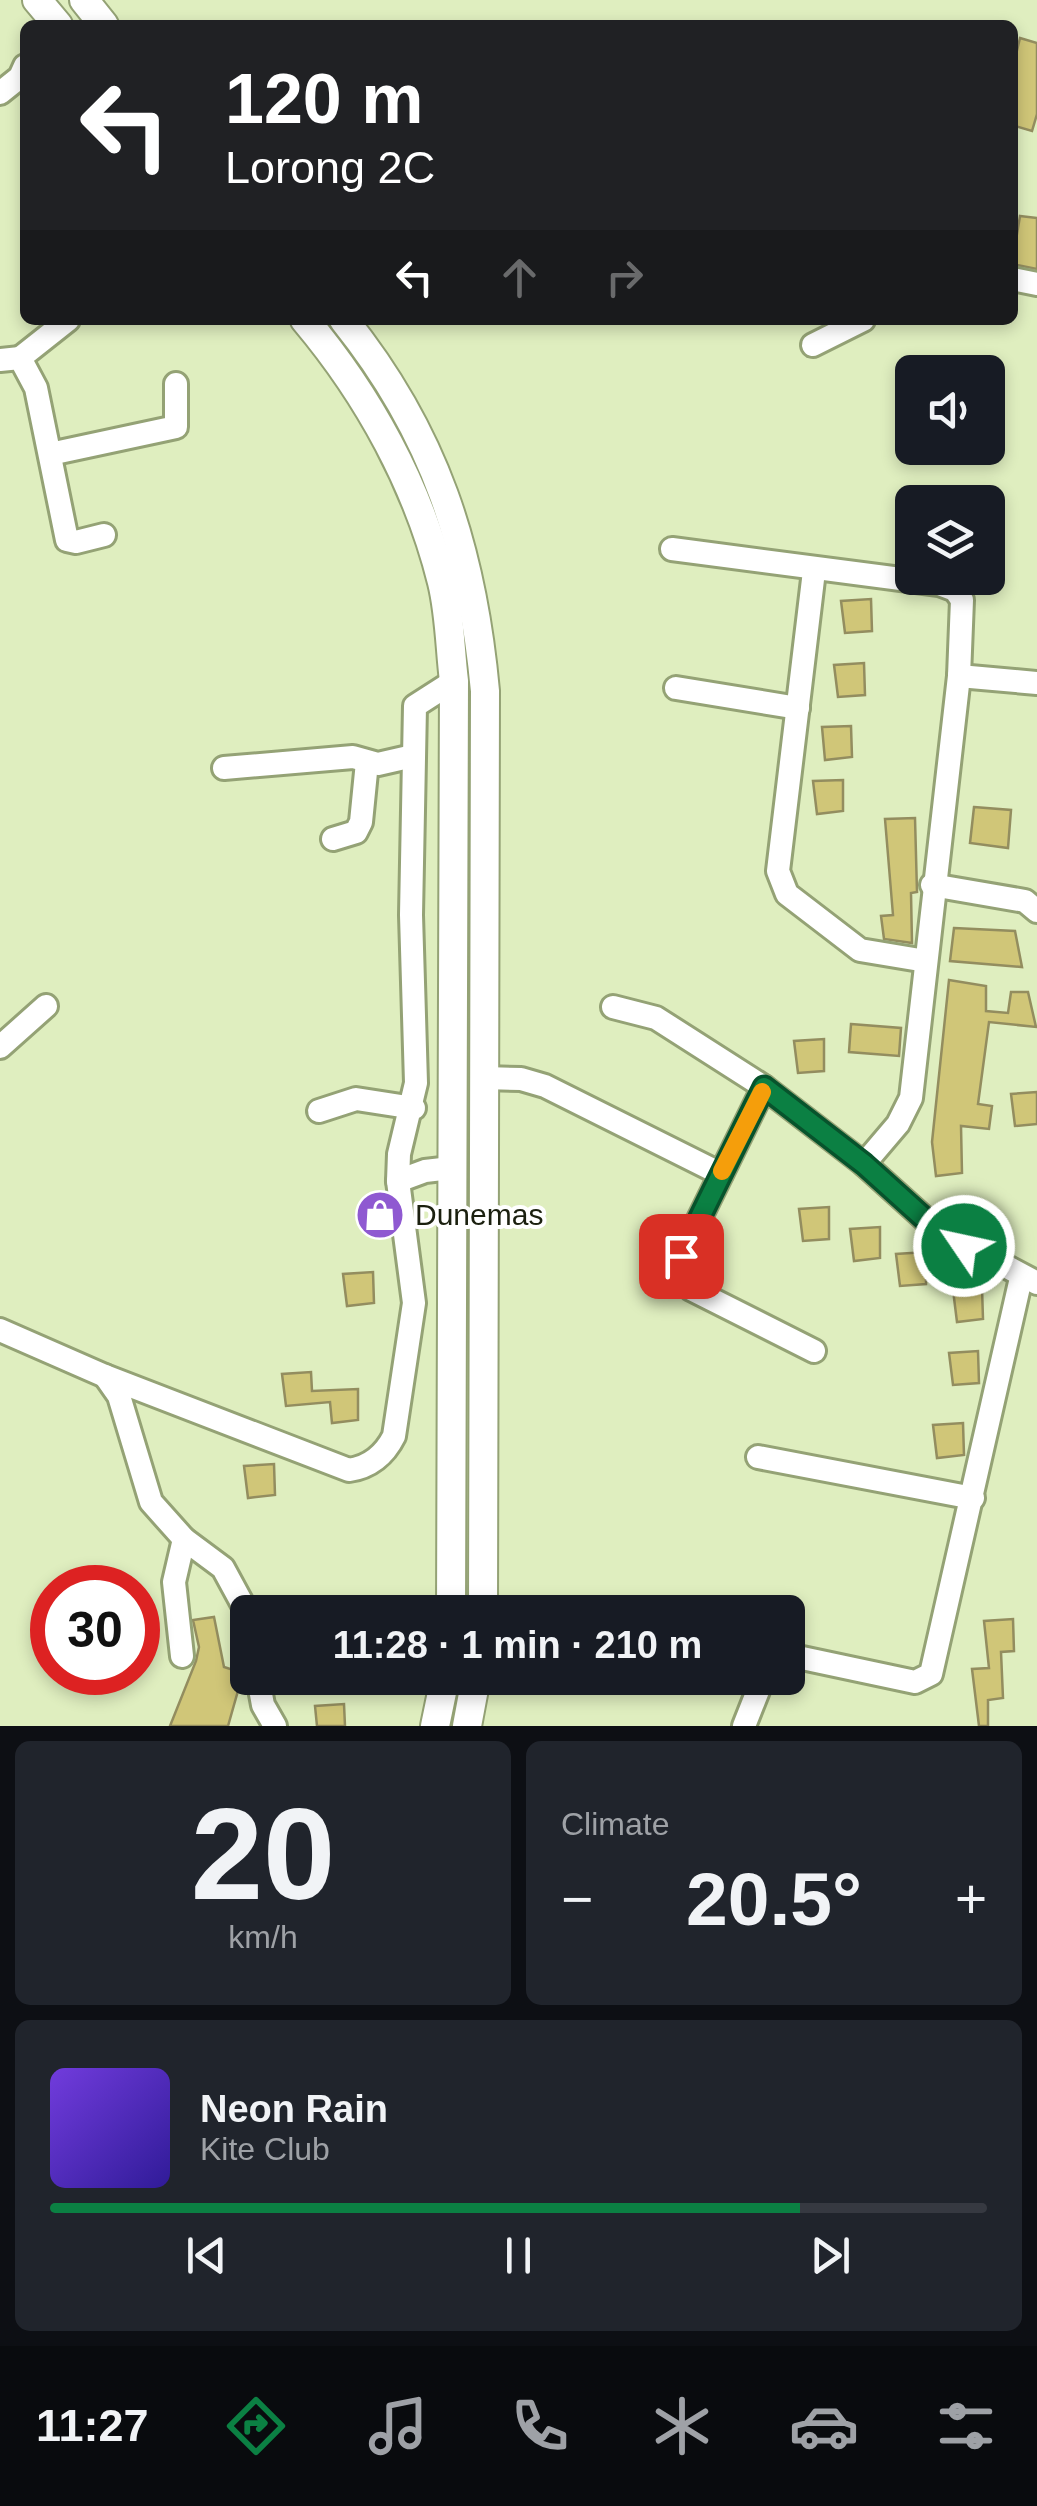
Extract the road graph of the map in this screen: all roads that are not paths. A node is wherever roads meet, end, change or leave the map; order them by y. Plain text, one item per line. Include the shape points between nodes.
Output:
1 (84, 0) edge
2 (100, 20) edge
3 (61, 325) edge
4 (309, 325) edge
5 (348, 325) edge
6 (853, 325) edge
7 (813, 345) dead end
8 (10, 359) edge
9 (176, 384) dead end
10 (50, 454) junction
11 (104, 535) dead end
12 (672, 549) dead end
13 (814, 571) junction
14 (959, 676) junction
15 (454, 681) junction
16 (1037, 683) edge
17 (676, 688) dead end
18 (798, 708) junction
19 (414, 756) junction
20 (367, 762) junction
21 (224, 768) dead end
22 (333, 839) dead end
23 (932, 885) junction
24 (1037, 910) edge
25 (926, 961) junction
26 (46, 1006) dead end
27 (613, 1007) dead end
28 (0, 1047) edge
29 (484, 1078) junction
30 (764, 1087) junction
31 (414, 1108) junction
32 (320, 1110) dead end
33 (864, 1164) junction
34 (452, 1168) junction
35 (721, 1174) junction
36 (398, 1181) junction
37 (1029, 1281) edge
38 (0, 1330) edge
39 (814, 1351) dead end
40 (106, 1376) junction
41 (758, 1457) dead end
42 (973, 1498) junction
43 (184, 1539) junction
44 (238, 1595) edge
45 (452, 1595) edge
46 (483, 1595) edge
47 (182, 1656) dead end
48 (805, 1660) edge
49 (261, 1695) edge
50 (441, 1695) edge
51 (473, 1695) edge
52 (756, 1695) edge
53 (274, 1726) edge
54 (435, 1726) edge
55 (467, 1726) edge
56 (744, 1726) edge

1 - 2 main road
3 - 8 street
4 - 15 main road via 372,415 413,490 442,585
5 - 29 main road via 436,470 468,562 478,616 485,691
6 - 7 street
8 - 10 street via 36,388
9 - 10 street via 176,427
10 - 11 street via 67,540
12 - 13 street
13 - 14 street via 955,590 963,616
13 - 18 street
14 - 16 street
14 - 23 street
15 - 19 street via 415,706
15 - 34 main road
17 - 18 street
18 - 25 street via 780,883 860,950
19 - 20 street
19 - 31 street
20 - 21 street
20 - 22 street via 361,822 356,832
23 - 24 street via 1024,901
23 - 25 street
25 - 33 street via 911,1098
26 - 28 street
27 - 30 street via 656,1018
29 - 35 street via 545,1086
29 - 46 main road
30 - 33 street
30 - 35 street
31 - 32 street via 356,1099
31 - 36 street
33 - 37 street via 936,1229
34 - 36 street
34 - 45 main road
35 - 39 street via 677,1274 691,1289
36 - 40 street via 414,1303 394,1436 372,1462 349,1470
37 - 42 street
38 - 40 street
40 - 43 street via 119,1396 150,1502
41 - 42 street
42 - 48 street via 926,1680
43 - 44 street via 223,1568
43 - 47 street via 174,1582
49 - 53 street
50 - 54 main road
51 - 55 main road
52 - 56 street

